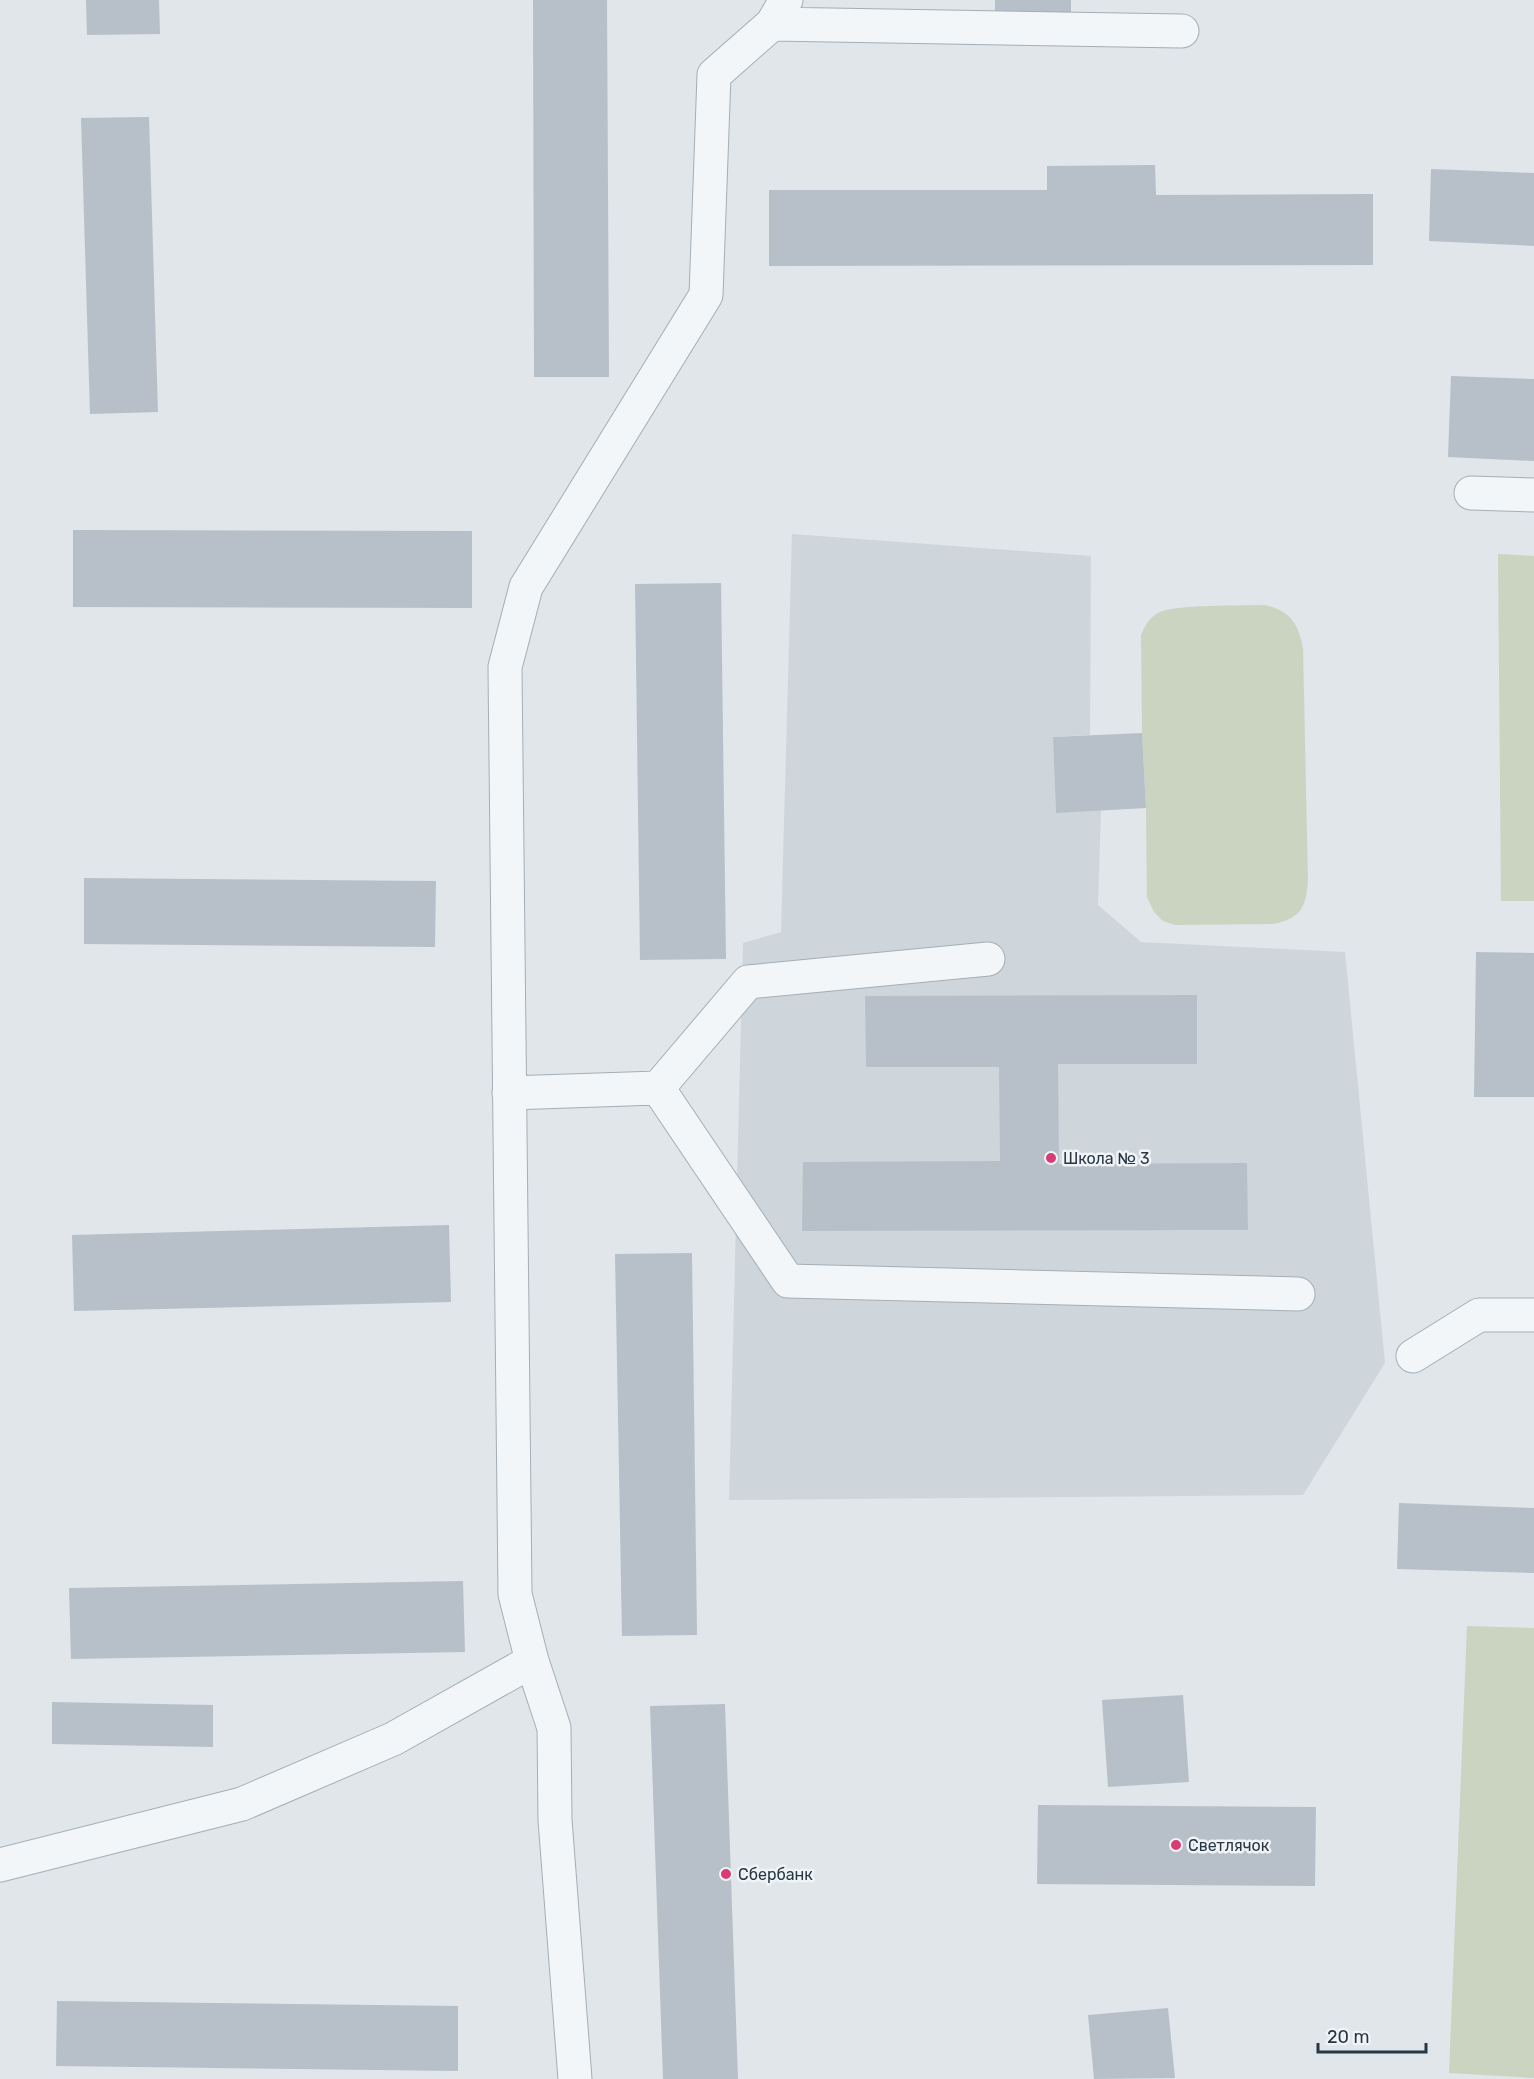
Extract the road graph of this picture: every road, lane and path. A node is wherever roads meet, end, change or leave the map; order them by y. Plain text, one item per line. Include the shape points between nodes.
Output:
1 (779, 12) edge
2 (1182, 32) dead end
3 (1471, 493) dead end
4 (1534, 495) edge
5 (988, 959) dead end
6 (658, 1088) junction
7 (509, 1093) junction
8 (1298, 1294) dead end
9 (1534, 1315) edge
10 (1413, 1356) dead end
11 (532, 1661) junction
12 (0, 1865) edge
13 (575, 2079) edge

1 - 2 lane
1 - 7 lane via 714,75 706,295 526,587 505,667
3 - 4 lane
5 - 6 lane via 748,982
6 - 7 lane
6 - 8 lane via 788,1281
7 - 11 lane via 515,1594
9 - 10 lane via 1479,1315
11 - 12 lane via 393,1739 242,1804
11 - 13 lane via 554,1728 555,1820

